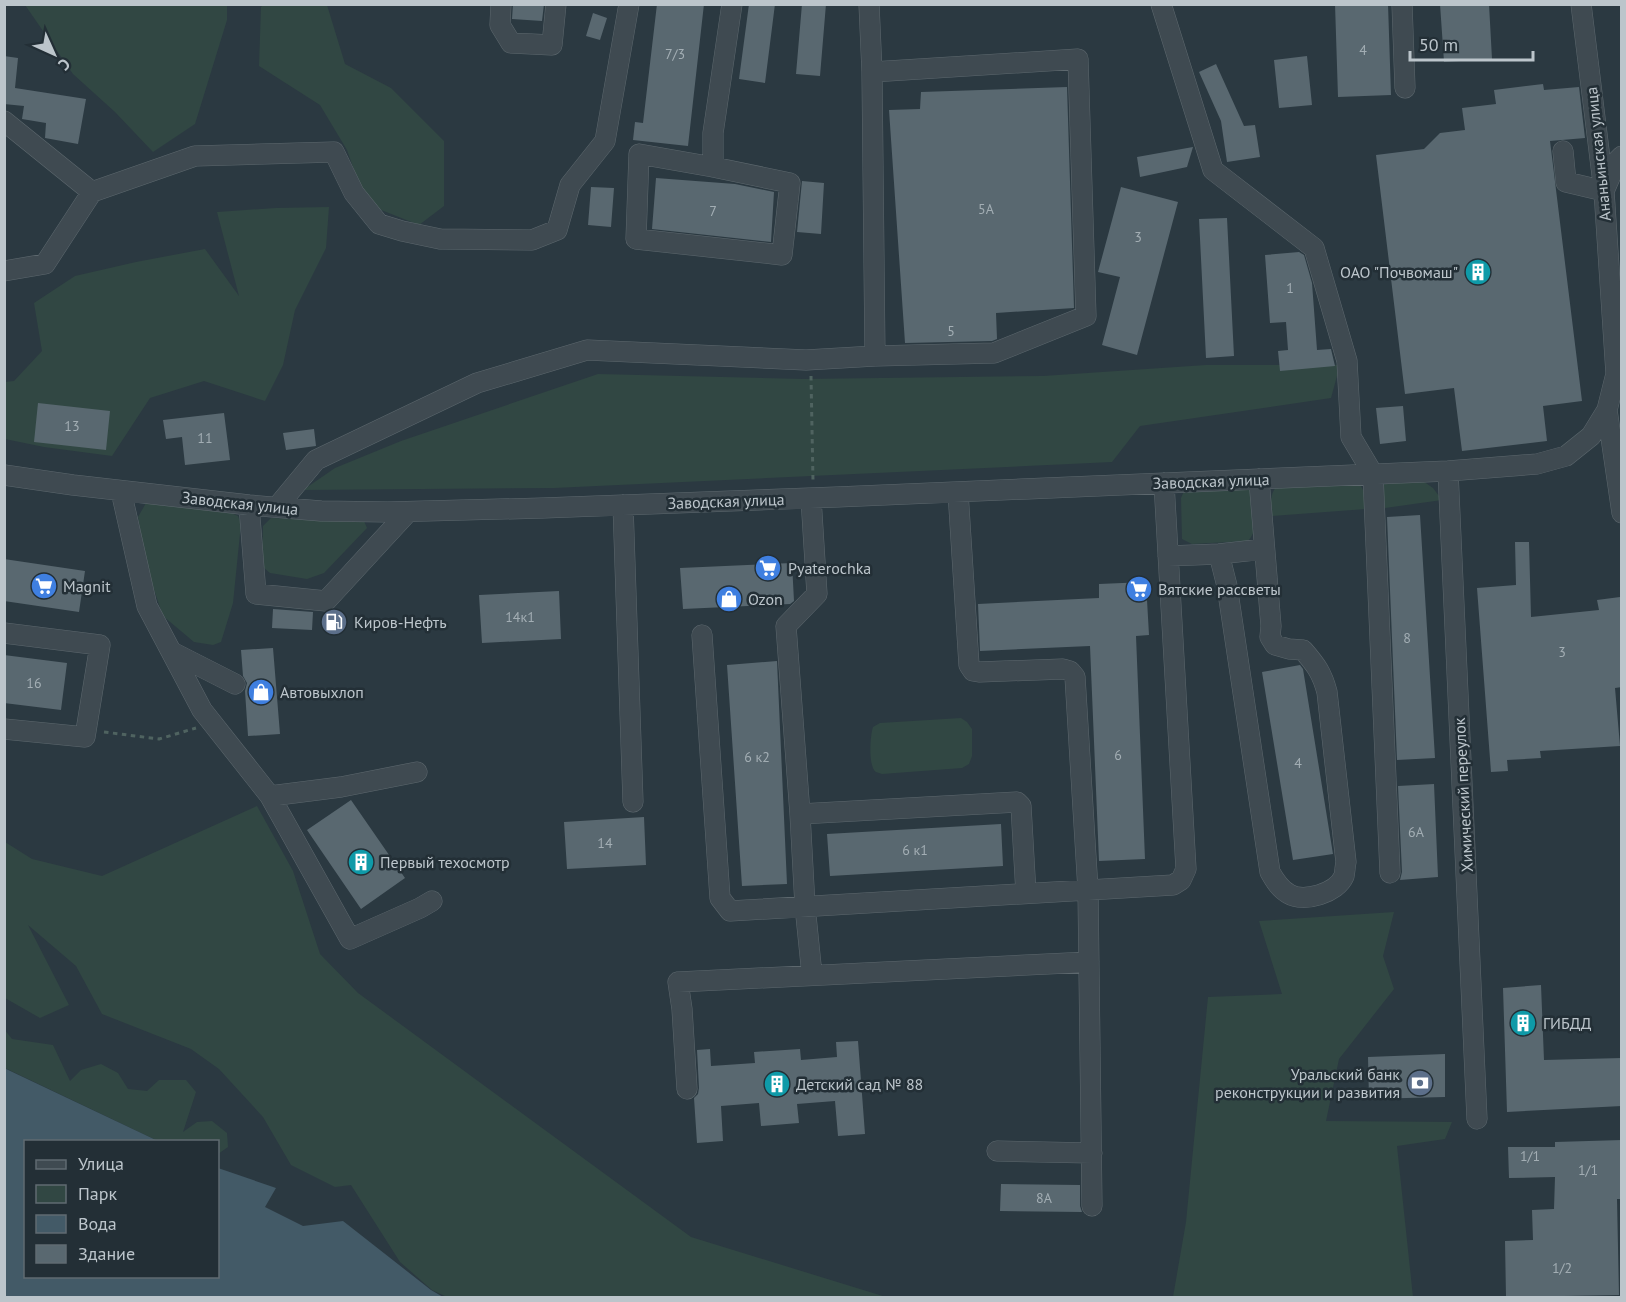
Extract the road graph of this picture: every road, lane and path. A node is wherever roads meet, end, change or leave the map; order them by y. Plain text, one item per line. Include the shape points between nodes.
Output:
1 (501, 4) edge
2 (556, 4) edge
3 (629, 4) edge
4 (732, 4) edge
5 (869, 4) edge
6 (1161, 4) edge
7 (1402, 4) edge
8 (1581, 4) edge
9 (872, 72) junction
10 (1405, 88) dead end
11 (4, 121) edge
12 (1563, 151) dead end
13 (1622, 156) edge
14 (713, 167) junction
15 (1604, 191) junction
16 (92, 192) junction
17 (4, 272) edge
18 (1618, 343) edge
19 (875, 356) junction
20 (811, 360) junction
21 (1607, 410) junction
22 (1448, 471) junction
23 (1373, 474) junction
24 (4, 475) edge
25 (1619, 475) edge
26 (1259, 479) junction
27 (1164, 483) junction
28 (121, 491) junction
29 (812, 492) junction
30 (958, 492) junction
31 (249, 505) junction
32 (623, 505) junction
33 (277, 507) junction
34 (408, 512) junction
35 (1622, 513) edge
36 (1264, 549) junction
37 (1219, 554) junction
38 (1168, 556) junction
39 (4, 633) edge
40 (702, 635) dead end
41 (172, 652) junction
42 (235, 684) dead end
43 (213, 724) junction
44 (4, 729) edge
45 (104, 732) dead end
46 (417, 771) dead end
47 (270, 796) junction
48 (633, 802) dead end
49 (800, 814) junction
50 (1390, 873) dead end
51 (1088, 890) junction
52 (1026, 894) junction
53 (432, 901) dead end
54 (805, 906) junction
55 (1089, 962) junction
56 (812, 975) junction
57 (687, 1089) dead end
58 (1477, 1119) dead end
59 (997, 1151) dead end
60 (1092, 1153) junction
61 (1092, 1206) dead end

1 - 2 street via 500,24 511,43 552,45
3 - 16 street via 605,141 570,185 557,230 532,240 440,239 380,224 354,193 334,152 195,156
4 - 14 street via 713,133
5 - 9 street
6 - 23 street via 1213,170 1314,248 1347,361 1351,437
7 - 10 street
8 - 15 street, Ананьинская улица
9 - 19 street
9 - 19 street via 1078,59 1086,316 994,353
11 - 16 street
12 - 15 street via 1566,182
13 - 15 street
14 - 14 street via 790,183 782,255 636,239 639,154
15 - 18 street, Ананьинская улица
16 - 17 street via 45,264
18 - 21 street, Ананьинская улица via 1616,374
19 - 20 street
20 - 29 path
20 - 33 street via 587,350 477,383 316,460
21 - 22 street, Ананьинская улица via 1591,436 1566,456 1537,464
21 - 25 street
22 - 23 street, Заводская улица
22 - 58 street, Химический переулок
23 - 26 street, Заводская улица
23 - 50 street
24 - 28 street, Заводская улица
25 - 35 street
26 - 27 street, Заводская улица
26 - 36 street
27 - 30 street, Заводская улица
27 - 38 street
28 - 31 street, Заводская улица
28 - 41 street via 147,606
29 - 30 street, Заводская улица
29 - 32 street, Заводская улица
29 - 49 street via 817,594 786,626
30 - 51 street via 969,665 979,672 1063,669 1075,677
31 - 33 street, Заводская улица
31 - 34 street via 256,594 326,601
32 - 34 street, Заводская улица
32 - 48 street
33 - 34 street, Заводская улица
36 - 37 street
36 - 37 street via 1270,637 1275,645 1303,650 1322,674 1327,692 1346,862 1344,876 1335,888 1321,895 1296,898 1282,890 1270,872
37 - 38 street
38 - 51 street via 1186,868 1181,880 1173,885
39 - 44 street via 100,645 85,737
40 - 54 street via 720,898 730,911
41 - 42 street
41 - 43 street
43 - 45 path via 159,739
43 - 47 street
46 - 47 street via 341,787
47 - 53 street via 350,939
49 - 52 street via 1017,802 1021,806
49 - 54 street
51 - 52 street
51 - 55 street
52 - 54 street
54 - 56 street
55 - 56 street
55 - 60 street
56 - 57 street via 678,982
59 - 60 street
60 - 61 street

